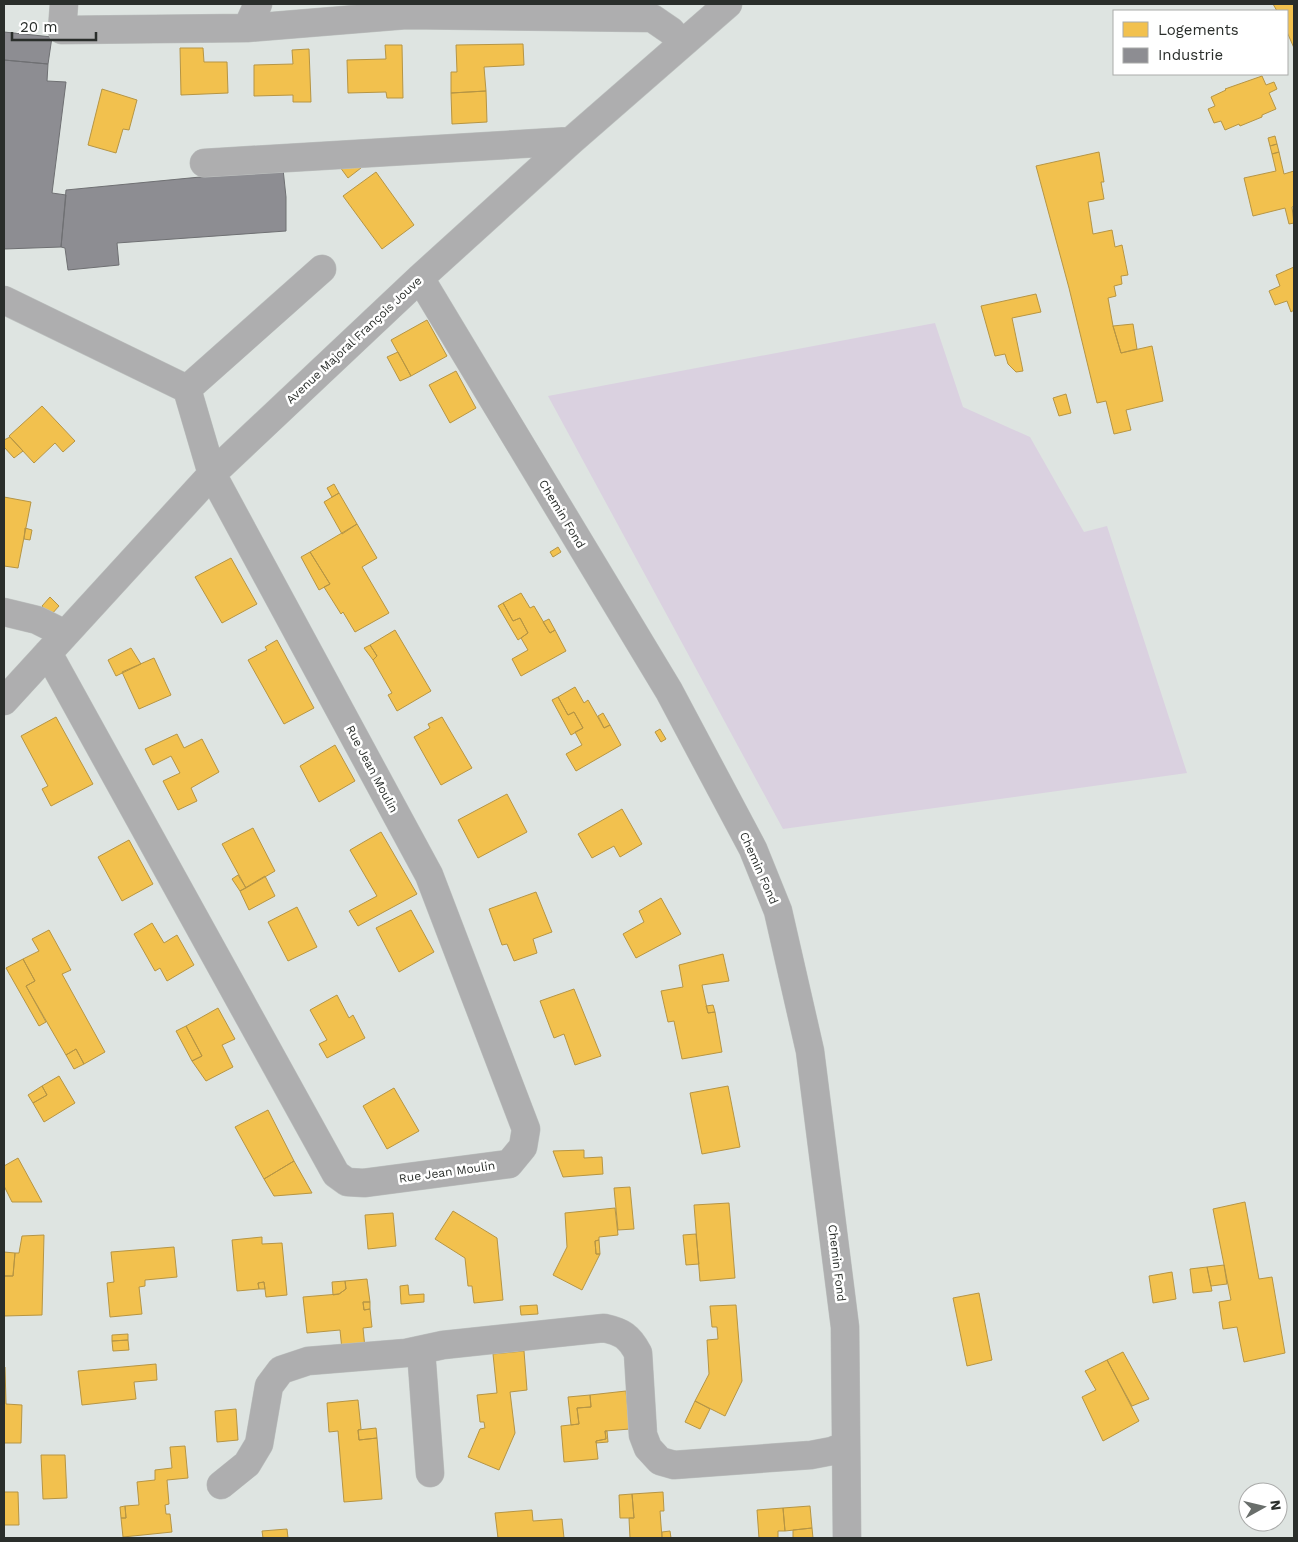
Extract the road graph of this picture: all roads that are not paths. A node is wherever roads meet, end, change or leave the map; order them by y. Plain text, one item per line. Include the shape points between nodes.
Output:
1 (64, 4) edge
2 (728, 4) edge
3 (252, 16) edge
4 (682, 44) junction
5 (572, 141) junction
6 (204, 163) dead end
7 (322, 269) dead end
8 (420, 278) junction
9 (4, 300) edge
10 (188, 389) junction
11 (212, 474) junction
12 (4, 612) edge
13 (56, 644) junction
14 (4, 701) edge
15 (421, 1350) junction
16 (846, 1445) junction
17 (430, 1473) dead end
18 (221, 1486) dead end
19 (847, 1538) edge

1 - 3 street via 62,30
2 - 4 street, Avenue Majoral François Jouve
3 - 4 street via 652,18 671,31
4 - 5 street, Avenue Majoral François Jouve
5 - 6 street
5 - 8 street, Avenue Majoral François Jouve
7 - 10 street
8 - 11 street, Avenue Majoral François Jouve
8 - 16 street, Chemin Fond via 669,692 753,849 778,911 810,1051 845,1327
9 - 10 street
10 - 11 street, Rue Jean Moulin
11 - 13 street, Avenue Majoral François Jouve
11 - 13 street, Rue Jean Moulin via 429,875 526,1129 523,1148 509,1164 364,1183 347,1182 336,1174
12 - 13 street via 37,620
13 - 14 street, Avenue Majoral François Jouve
15 - 16 street via 604,1328 619,1331 631,1341 638,1353 644,1435 648,1448 660,1461 674,1465 811,1455
15 - 17 street
15 - 18 street via 308,1361 281,1370 269,1386 259,1444 247,1464
16 - 19 street, Chemin Fond

